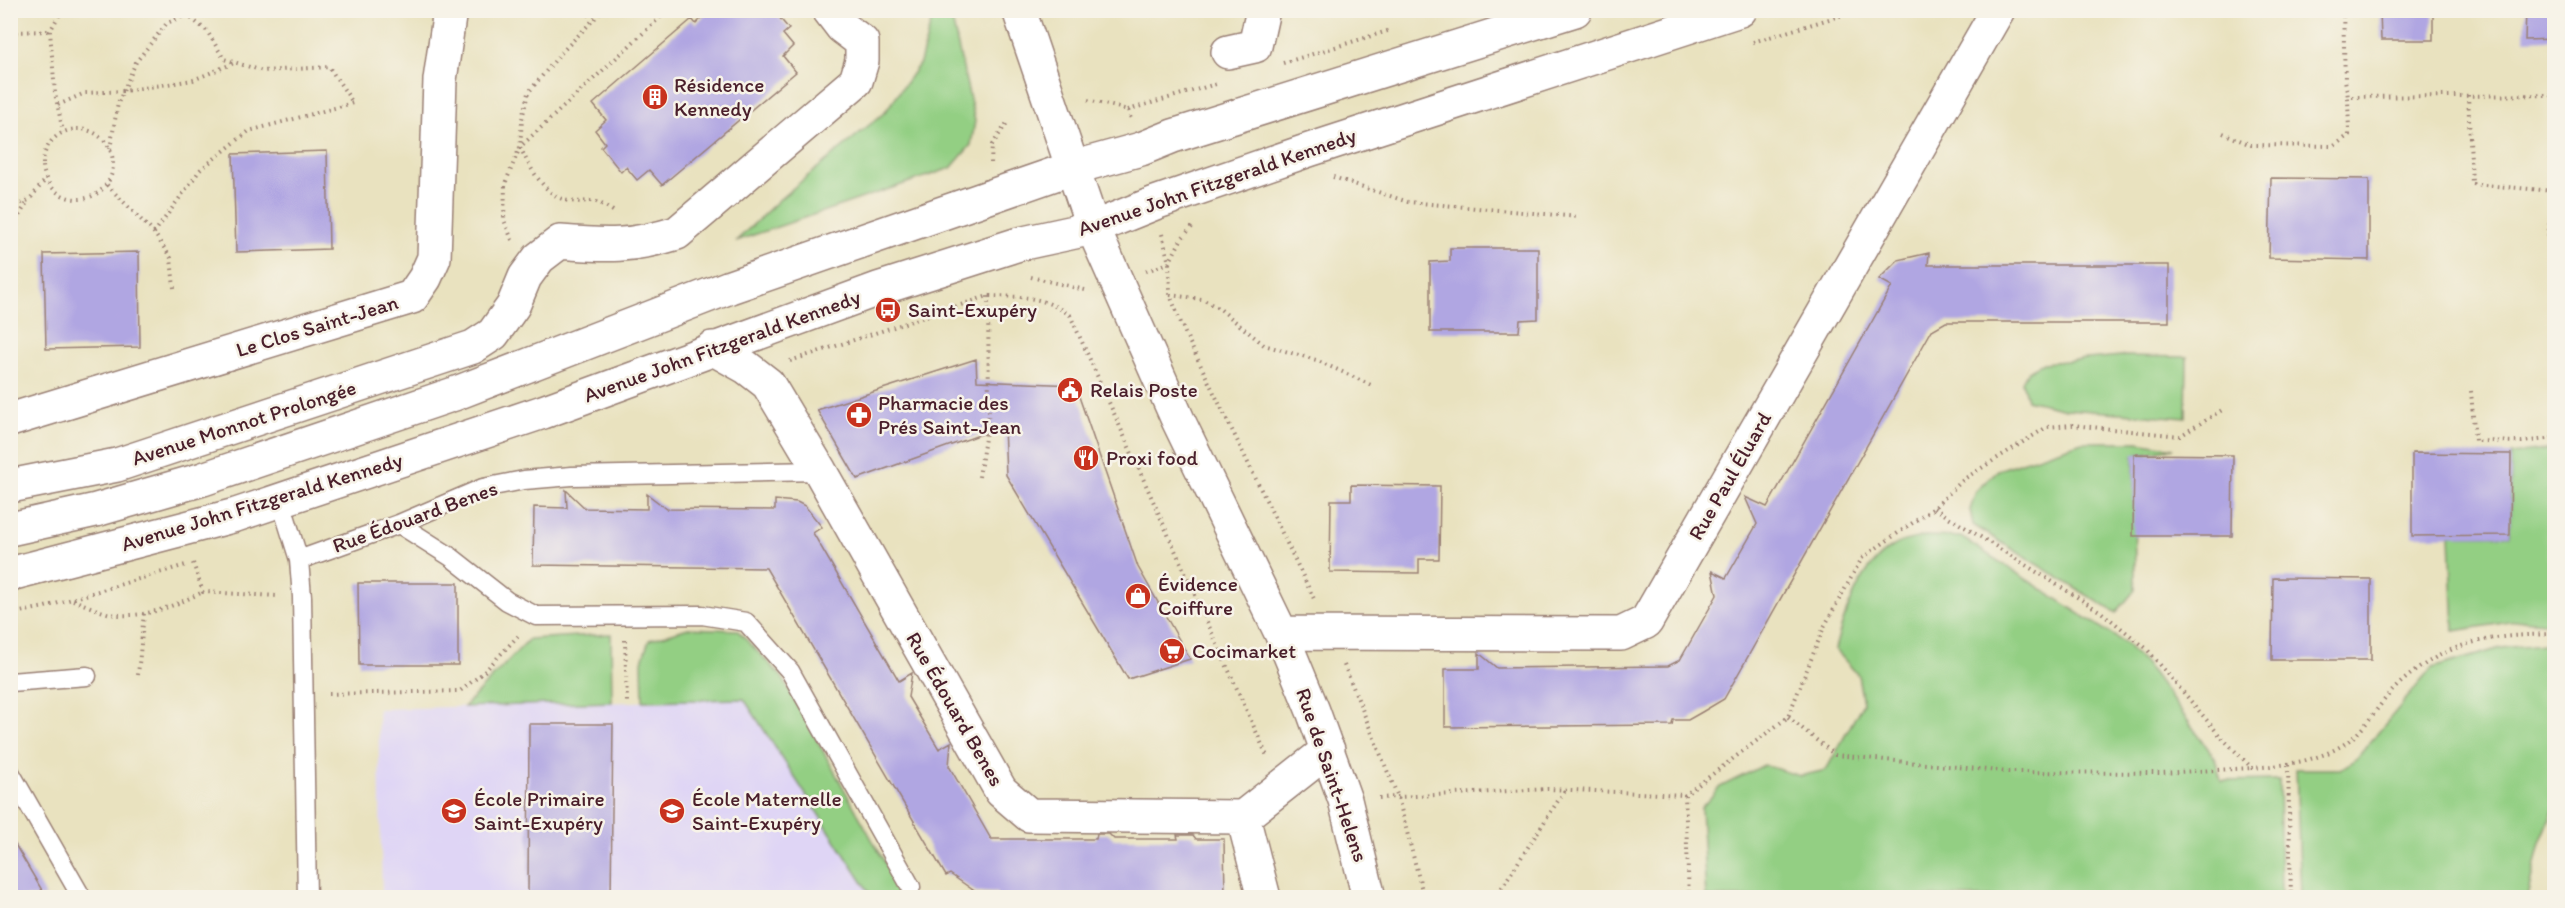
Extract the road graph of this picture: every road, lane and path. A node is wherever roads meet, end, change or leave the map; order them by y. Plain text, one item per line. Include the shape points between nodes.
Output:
1 (62, 10) edge
2 (198, 10) edge
3 (450, 10) edge
4 (585, 10) edge
5 (603, 10) edge
6 (668, 10) edge
7 (829, 10) edge
8 (1019, 10) edge
9 (1263, 10) edge
10 (1575, 10) edge
11 (1740, 10) edge
12 (1859, 10) edge
13 (1998, 10) edge
14 (2343, 10) edge
15 (187, 15) junction
16 (593, 19) junction
17 (1401, 27) dead end
18 (50, 31) junction
19 (10, 32) edge
20 (1750, 43) dead end
21 (235, 63) junction
22 (1281, 64) dead end
23 (1227, 66) joint
24 (124, 91) junction
25 (2554, 94) edge
26 (2468, 95) junction
27 (2348, 97) junction
28 (57, 105) junction
29 (1128, 110) dead end
30 (63, 132) junction
31 (2223, 133) dead end
32 (520, 147) junction
33 (110, 149) junction
34 (1072, 168) junction
35 (1342, 172) dead end
36 (46, 179) junction
37 (107, 185) junction
38 (2554, 191) edge
39 (29, 200) junction
40 (2554, 206) edge
41 (10, 208) edge
42 (615, 212) dead end
43 (1580, 217) dead end
44 (1193, 225) dead end
45 (1093, 228) junction
46 (10, 231) edge
47 (154, 233) junction
48 (1169, 263) junction
49 (525, 277) junction
50 (1023, 279) dead end
51 (1116, 280) junction
52 (2554, 280) edge
53 (174, 288) dead end
54 (990, 290) dead end
55 (1170, 295) junction
56 (988, 296) junction
57 (712, 348) junction
58 (757, 376) junction
59 (1371, 385) dead end
60 (2471, 391) dead end
61 (2222, 410) dead end
62 (10, 420) edge
63 (2554, 438) edge
64 (820, 471) junction
65 (979, 477) dead end
66 (11, 485) edge
67 (280, 499) junction
68 (1934, 508) junction
69 (399, 524) junction
70 (10, 529) edge
71 (204, 560) dead end
72 (299, 560) junction
73 (193, 563) junction
74 (10, 574) edge
75 (203, 592) junction
76 (302, 597) junction
77 (72, 599) junction
78 (144, 613) junction
79 (10, 614) edge
80 (624, 615) junction
81 (536, 616) junction
82 (1281, 633) junction
83 (1330, 633) junction
84 (2554, 634) edge
85 (138, 675) dead end
86 (87, 676) dead end
87 (10, 682) edge
88 (304, 695) junction
89 (627, 702) dead end
90 (1788, 717) junction
91 (1328, 750) junction
92 (2288, 765) junction
93 (2252, 768) junction
94 (10, 772) edge
95 (1281, 787) junction
96 (1565, 789) junction
97 (1685, 795) junction
98 (1398, 797) junction
99 (1345, 800) junction
100 (1243, 817) junction
101 (2554, 880) edge
102 (911, 887) dead end
103 (82, 897) edge
104 (307, 897) edge
105 (1264, 897) edge
106 (1369, 897) edge
107 (1424, 897) edge
108 (1495, 897) edge
109 (1689, 897) edge
110 (2291, 897) edge
111 (2542, 897) edge

1 - 18 path
2 - 15 path
3 - 62 street, Le Clos Saint-Jean via 440,80 434,258 412,297
4 - 16 path
5 - 16 path
6 - 32 path
7 - 49 street via 842,27 862,42 856,81 677,233 643,244 560,242 539,258
8 - 34 street, Rue de Saint-Helens
9 - 23 street via 1256,46
10 - 34 street, Avenue John Fitzgerald Kennedy
11 - 45 street, Avenue John Fitzgerald Kennedy via 1320,147
12 - 20 path
13 - 83 street, Rue Paul Éluard via 1646,622 1621,634
14 - 27 path
15 - 21 path via 207,31 224,59
15 - 24 path via 167,23 136,62
16 - 32 path via 528,93
17 - 22 path
18 - 19 path
18 - 28 path
21 - 24 path via 193,80
21 - 47 path via 263,71 329,67 352,103 249,131 200,170
23 - 29 path
24 - 28 path via 85,93
24 - 33 path via 118,103
25 - 26 path
26 - 27 path
26 - 38 path via 2472,184
27 - 31 path via 2349,135 2334,146 2251,145
28 - 30 path
30 - 33 path via 91,131
30 - 36 path via 46,150
32 - 42 path via 533,175 567,201 597,201
32 - 49 path via 505,184 504,220
33 - 37 path via 113,161
34 - 45 street, Rue de Saint-Helens
34 - 70 street, Avenue John Fitzgerald Kennedy via 730,287 454,394 203,479 96,510
35 - 43 path via 1331,176 1408,202
36 - 37 path via 61,196 75,200 98,194
36 - 39 path
37 - 47 path
39 - 41 path
39 - 46 path
40 - 52 path via 2550,257
44 - 48 path
45 - 51 street, Rue de Saint-Helens
45 - 57 street, Avenue John Fitzgerald Kennedy via 1019,244
47 - 53 path via 171,258
48 - 51 path
48 - 55 path
49 - 66 street, Avenue Monnot Prolongée via 513,306 494,334 473,348 117,465
50 - 51 path via 1031,277 1085,290
51 - 82 street, Rue de Saint-Helens via 1178,420
54 - 58 path
55 - 59 path via 1202,299 1264,345 1316,360
55 - 83 path
56 - 58 path via 792,359
56 - 65 path via 989,412
56 - 95 path via 1050,302 1070,315
57 - 58 street, Rue Édouard Benes
57 - 67 street, Avenue John Fitzgerald Kennedy via 543,412
58 - 64 street, Rue Édouard Benes
60 - 63 path via 2475,441
61 - 68 path via 2180,436 2072,425 2047,427 1964,479
64 - 69 lane, Rue Édouard Benes via 524,480 483,488
64 - 100 street, Rue Édouard Benes via 1001,791 1029,815
67 - 72 lane
67 - 74 street, Avenue John Fitzgerald Kennedy via 225,518
68 - 90 path via 1862,558 1824,627
68 - 93 path via 2110,619 2146,648
69 - 72 lane, Rue Édouard Benes
69 - 81 lane via 451,557 507,601
71 - 73 path
72 - 76 lane
73 - 75 path
73 - 77 path
75 - 76 path
75 - 78 path via 158,612
76 - 88 lane
77 - 78 path via 116,615
77 - 79 path
78 - 85 path
80 - 81 lane
80 - 89 path
80 - 102 lane via 702,615 746,622 790,671
81 - 88 path via 483,673 460,691
82 - 83 street, Rue Paul Éluard
82 - 91 street, Rue de Saint-Helens
83 - 98 path
84 - 92 path via 2505,636 2467,644 2431,660 2395,688 2353,738 2328,754
86 - 87 lane
88 - 104 lane
90 - 93 path via 1835,755 2008,772 2161,773
90 - 97 path
91 - 95 street
91 - 99 street, Rue de Saint-Helens
92 - 93 path
92 - 110 path
94 - 103 lane
95 - 100 street
96 - 97 path
96 - 98 path
96 - 108 path
97 - 109 path
98 - 99 path
98 - 107 path
99 - 106 street, Rue de Saint-Helens
100 - 105 street
101 - 111 path

